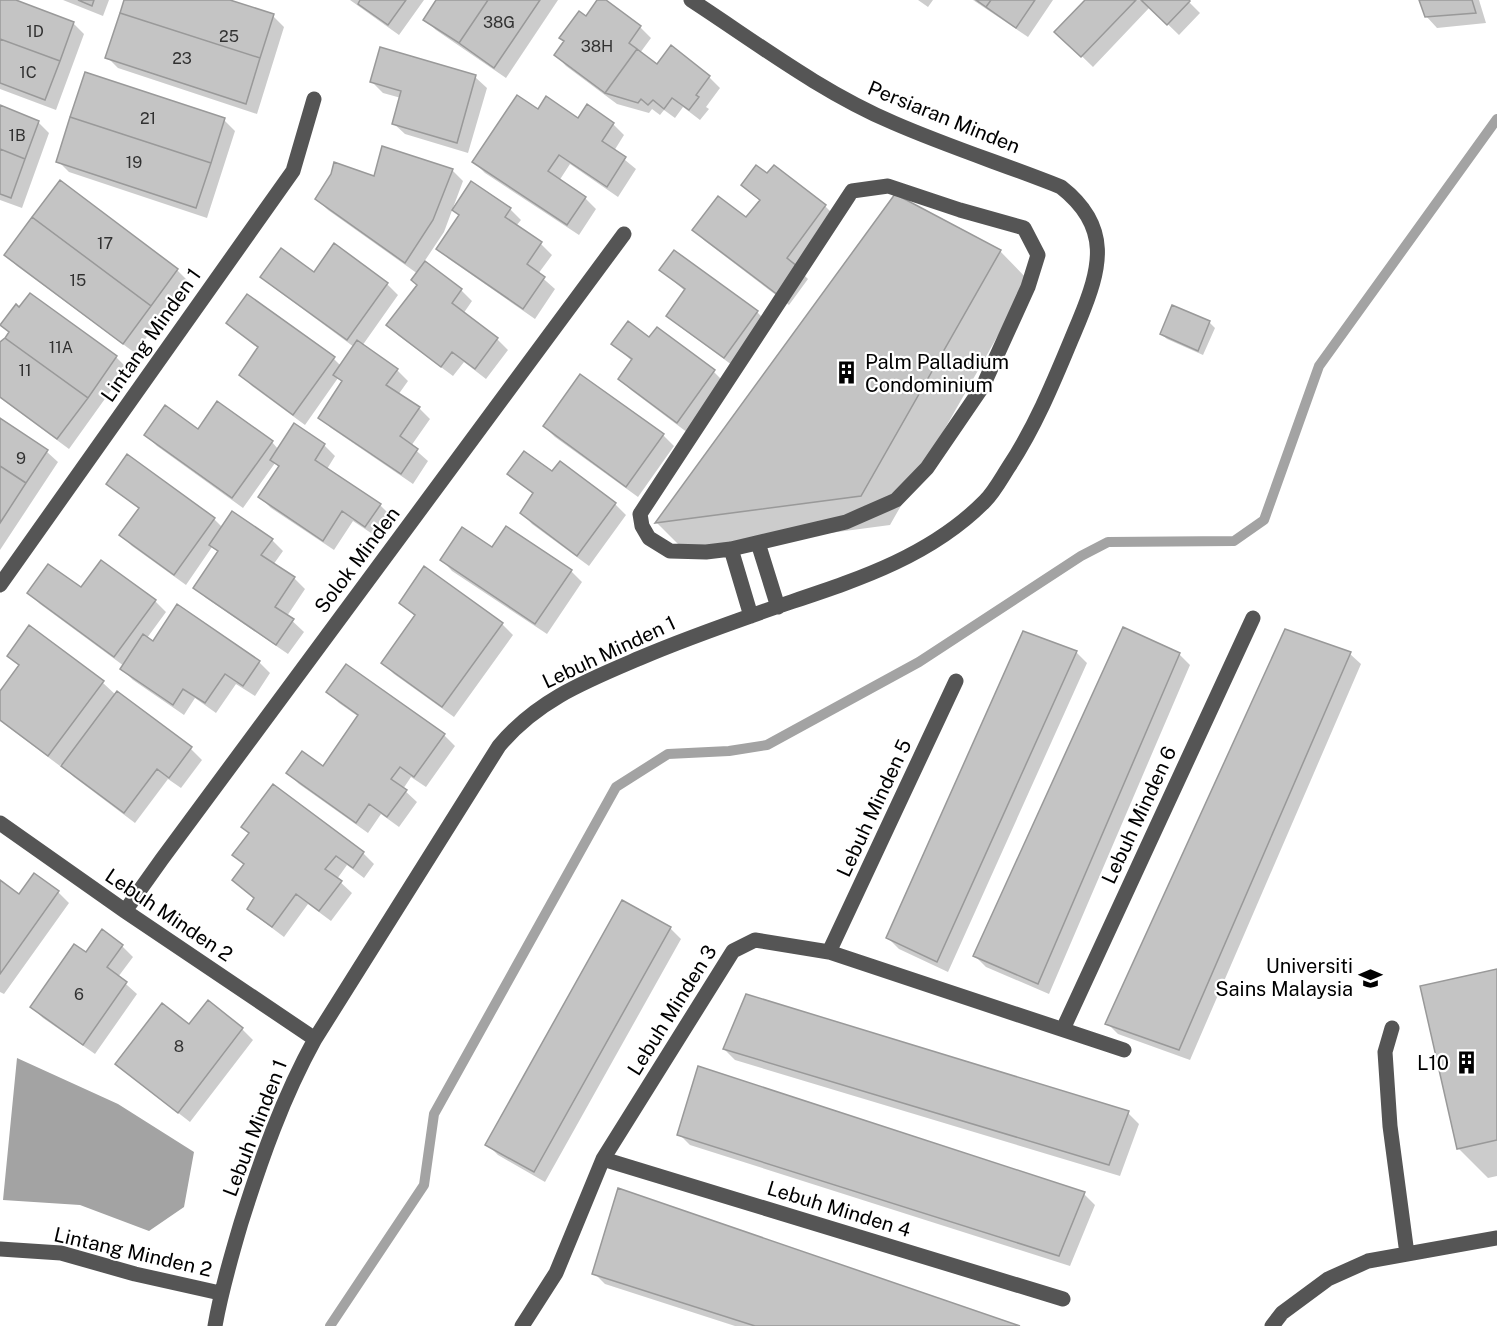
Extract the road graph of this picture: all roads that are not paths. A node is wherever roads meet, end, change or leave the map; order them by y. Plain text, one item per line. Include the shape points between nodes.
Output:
1 (691, 0) edge
2 (314, 99) dead end
3 (1088, 216) joint
4 (624, 234) dead end
5 (758, 543) junction
6 (731, 549) junction
7 (0, 585) edge
8 (778, 607) junction
9 (751, 616) junction
10 (1253, 618) dead end
11 (956, 681) dead end
12 (0, 824) edge
13 (125, 911) junction
14 (829, 952) junction
15 (1392, 1028) dead end
16 (1063, 1029) junction
17 (315, 1039) junction
18 (1124, 1050) dead end
19 (603, 1159) junction
20 (1497, 1238) edge
21 (0, 1249) edge
22 (1407, 1254) junction
23 (220, 1293) junction
24 (1063, 1299) dead end
25 (215, 1326) edge
26 (522, 1326) edge
27 (1272, 1326) edge

1 - 3 street, Persiaran Minden via 852,103 1061,187 1076,198
2 - 7 street, Lintang Minden 1 via 293,171
3 - 8 street, Lebuh Minden 1 via 1099,259 1090,293 1039,413 1017,455 986,500 920,550 878,571
4 - 13 street, Solok Minden
5 - 6 street
5 - 6 street via 846,522 896,500 927,468 983,386 1028,287 1038,255 1024,228 888,186 852,191 640,514 649,538 670,551
5 - 8 street
6 - 9 street
8 - 9 street, Lebuh Minden 1
9 - 17 street, Lebuh Minden 1 via 680,641 585,682 557,696 515,727 499,746
10 - 16 street, Lebuh Minden 6
11 - 14 street, Lebuh Minden 5
12 - 13 street, Lebuh Minden 2
13 - 17 street, Lebuh Minden 2
14 - 16 street, Lebuh Minden 3
14 - 19 street, Lebuh Minden 3 via 755,940 733,951
15 - 22 street via 1385,1052 1387,1084
16 - 18 street, Lebuh Minden 3
17 - 23 street, Lebuh Minden 1 via 276,1120
19 - 24 street, Lebuh Minden 4
19 - 26 street, Lebuh Minden 3 via 556,1273
20 - 22 street
21 - 23 street, Lintang Minden 2 via 61,1253
22 - 27 street via 1368,1261 1328,1279 1282,1313
23 - 25 street, Lebuh Minden 1

